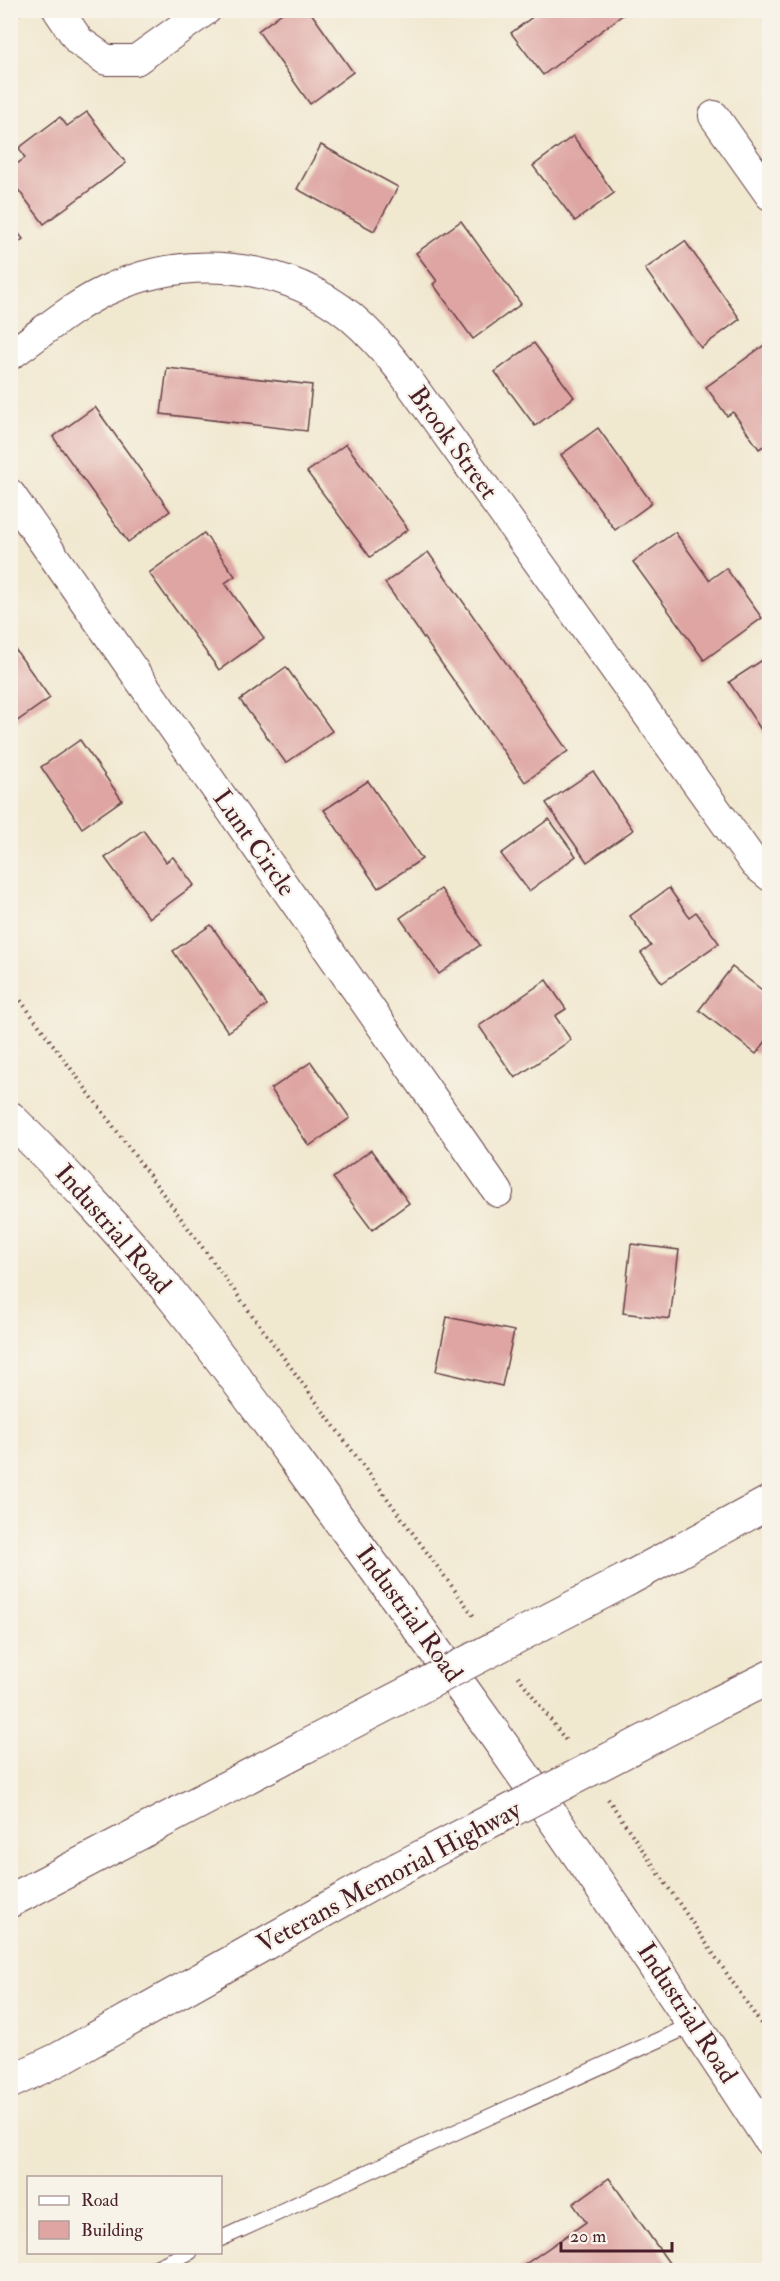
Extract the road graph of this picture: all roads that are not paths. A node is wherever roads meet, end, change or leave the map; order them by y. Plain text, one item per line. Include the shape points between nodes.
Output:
1 (58, 10) edge
2 (206, 10) edge
3 (714, 116) dead end
4 (770, 195) edge
5 (10, 355) edge
6 (10, 494) edge
7 (770, 876) edge
8 (10, 1118) edge
9 (498, 1192) dead end
10 (770, 1502) edge
11 (770, 1677) edge
12 (10, 1901) edge
13 (694, 2024) junction
14 (10, 2082) edge
15 (770, 2140) edge
16 (222, 2237) edge
17 (188, 2254) edge
18 (150, 2271) edge

1 - 2 street via 79,41 106,60 136,60
3 - 4 street
5 - 7 street, Brook Street via 103,292 134,278 202,266 262,273 319,296 350,316 400,369 755,864
6 - 9 street, Lunt Circle
8 - 13 main road, Industrial Road via 120,1234 216,1353 509,1753
10 - 12 main road, bridge
11 - 14 main road, Veterans Memorial Highway, bridge via 398,1869
13 - 15 main road, Industrial Road
13 - 16 lane
17 - 18 lane

